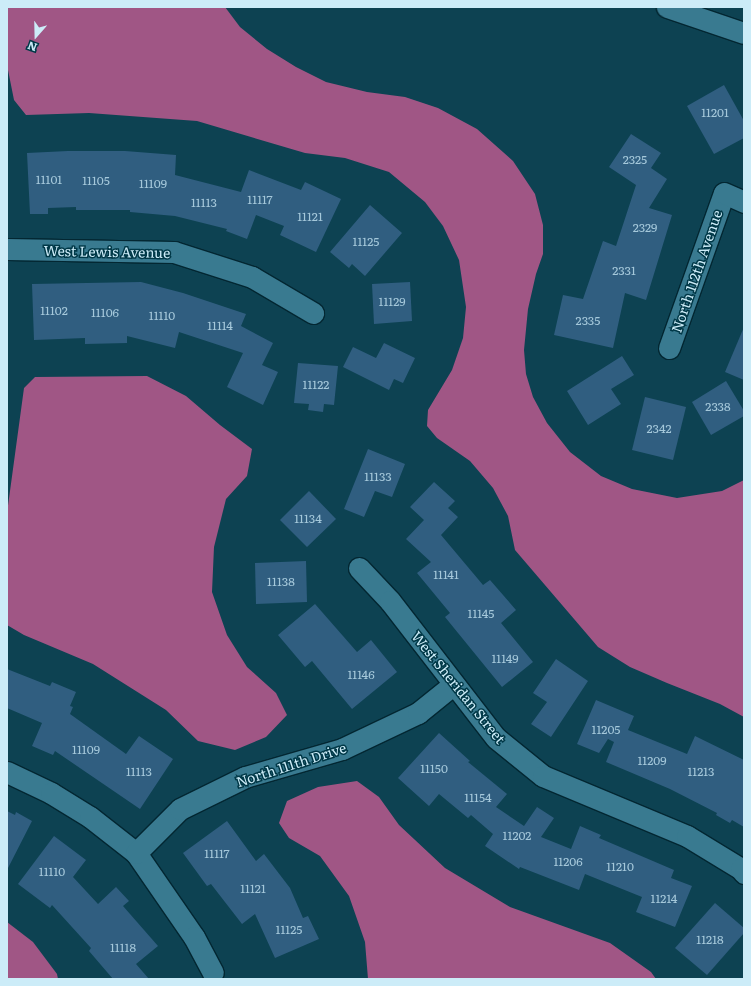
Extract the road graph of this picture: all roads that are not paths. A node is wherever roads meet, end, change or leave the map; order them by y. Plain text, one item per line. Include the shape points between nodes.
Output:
1 (667, 7) edge
2 (744, 33) edge
3 (744, 202) edge
4 (7, 250) edge
5 (313, 313) dead end
6 (669, 348) dead end
7 (360, 568) dead end
8 (454, 684) junction
9 (7, 772) edge
10 (136, 853) junction
11 (744, 873) edge
12 (213, 972) dead end

1 - 2 street
3 - 6 street, North 112th Avenue via 724,193
4 - 5 street, West Lewis Avenue via 174,252 252,277
7 - 8 street, West Sheridan Street via 390,601
8 - 10 street, North 111th Drive via 418,713 342,749 245,777 180,809
8 - 11 street, West Sheridan Street via 496,738 543,776 687,836
9 - 10 street via 51,793 90,817
10 - 12 street via 194,937

